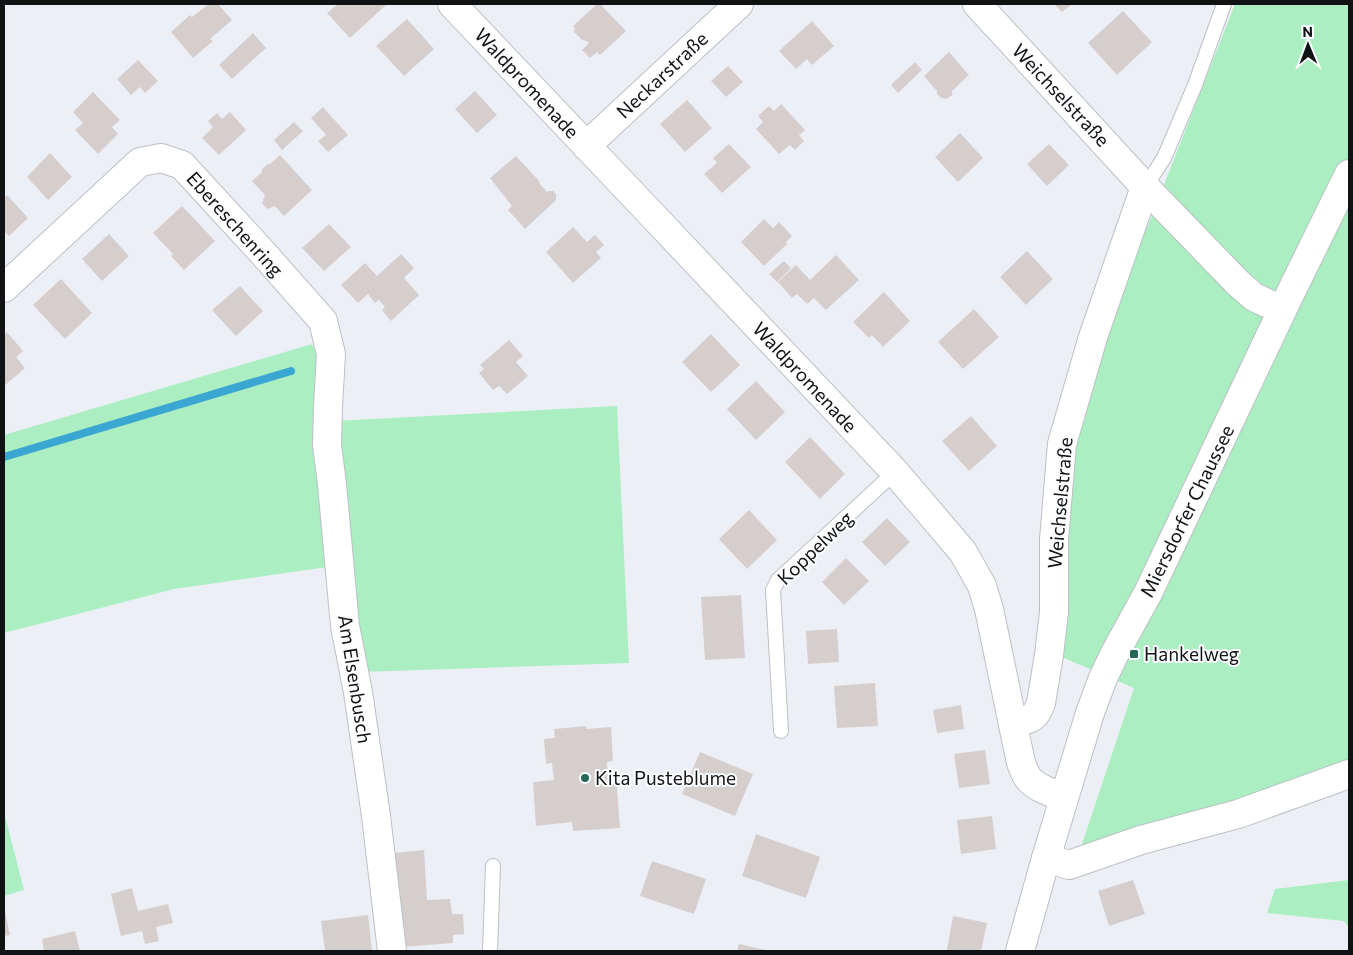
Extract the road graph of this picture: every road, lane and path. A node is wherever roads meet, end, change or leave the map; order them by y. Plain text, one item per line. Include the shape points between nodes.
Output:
1 (452, 4) edge
2 (739, 4) edge
3 (977, 4) edge
4 (1224, 4) edge
5 (586, 146) junction
6 (1349, 174) edge
7 (1145, 187) junction
8 (4, 288) edge
9 (1282, 310) junction
10 (328, 407) joint
11 (894, 472) junction
12 (1013, 723) junction
13 (781, 731) dead end
14 (1349, 774) edge
15 (1064, 798) junction
16 (1046, 858) junction
17 (493, 866) dead end
18 (392, 951) edge
19 (490, 951) edge
20 (1020, 951) edge

1 - 5 street, Waldpromenade
2 - 5 street, Neckarstraße
3 - 7 street, Weichselstraße
4 - 7 lane via 1164,158
5 - 11 street, Waldpromenade
6 - 9 street, Miersdorfer Chaussee
7 - 9 street, Weichselstraße via 1238,283 1254,297
7 - 12 street, Weichselstraße via 1093,338 1062,444 1054,540 1054,612 1050,655 1040,703 1031,719
8 - 10 street, Ebereschenring via 140,162 161,158 182,165 323,321 331,354
9 - 15 street, Miersdorfer Chaussee via 1148,593 1103,678
10 - 18 street, Am Elsenbusch via 327,445 345,626 376,816
11 - 12 street, Waldpromenade via 963,552 982,586
11 - 13 lane, Koppelweg via 778,580 774,590
12 - 15 street, Waldpromenade via 1021,763 1028,778 1047,792
14 - 16 street via 1238,814 1141,840 1069,864
15 - 16 street, Miersdorfer Chaussee
16 - 20 street, Miersdorfer Chaussee
17 - 19 lane

